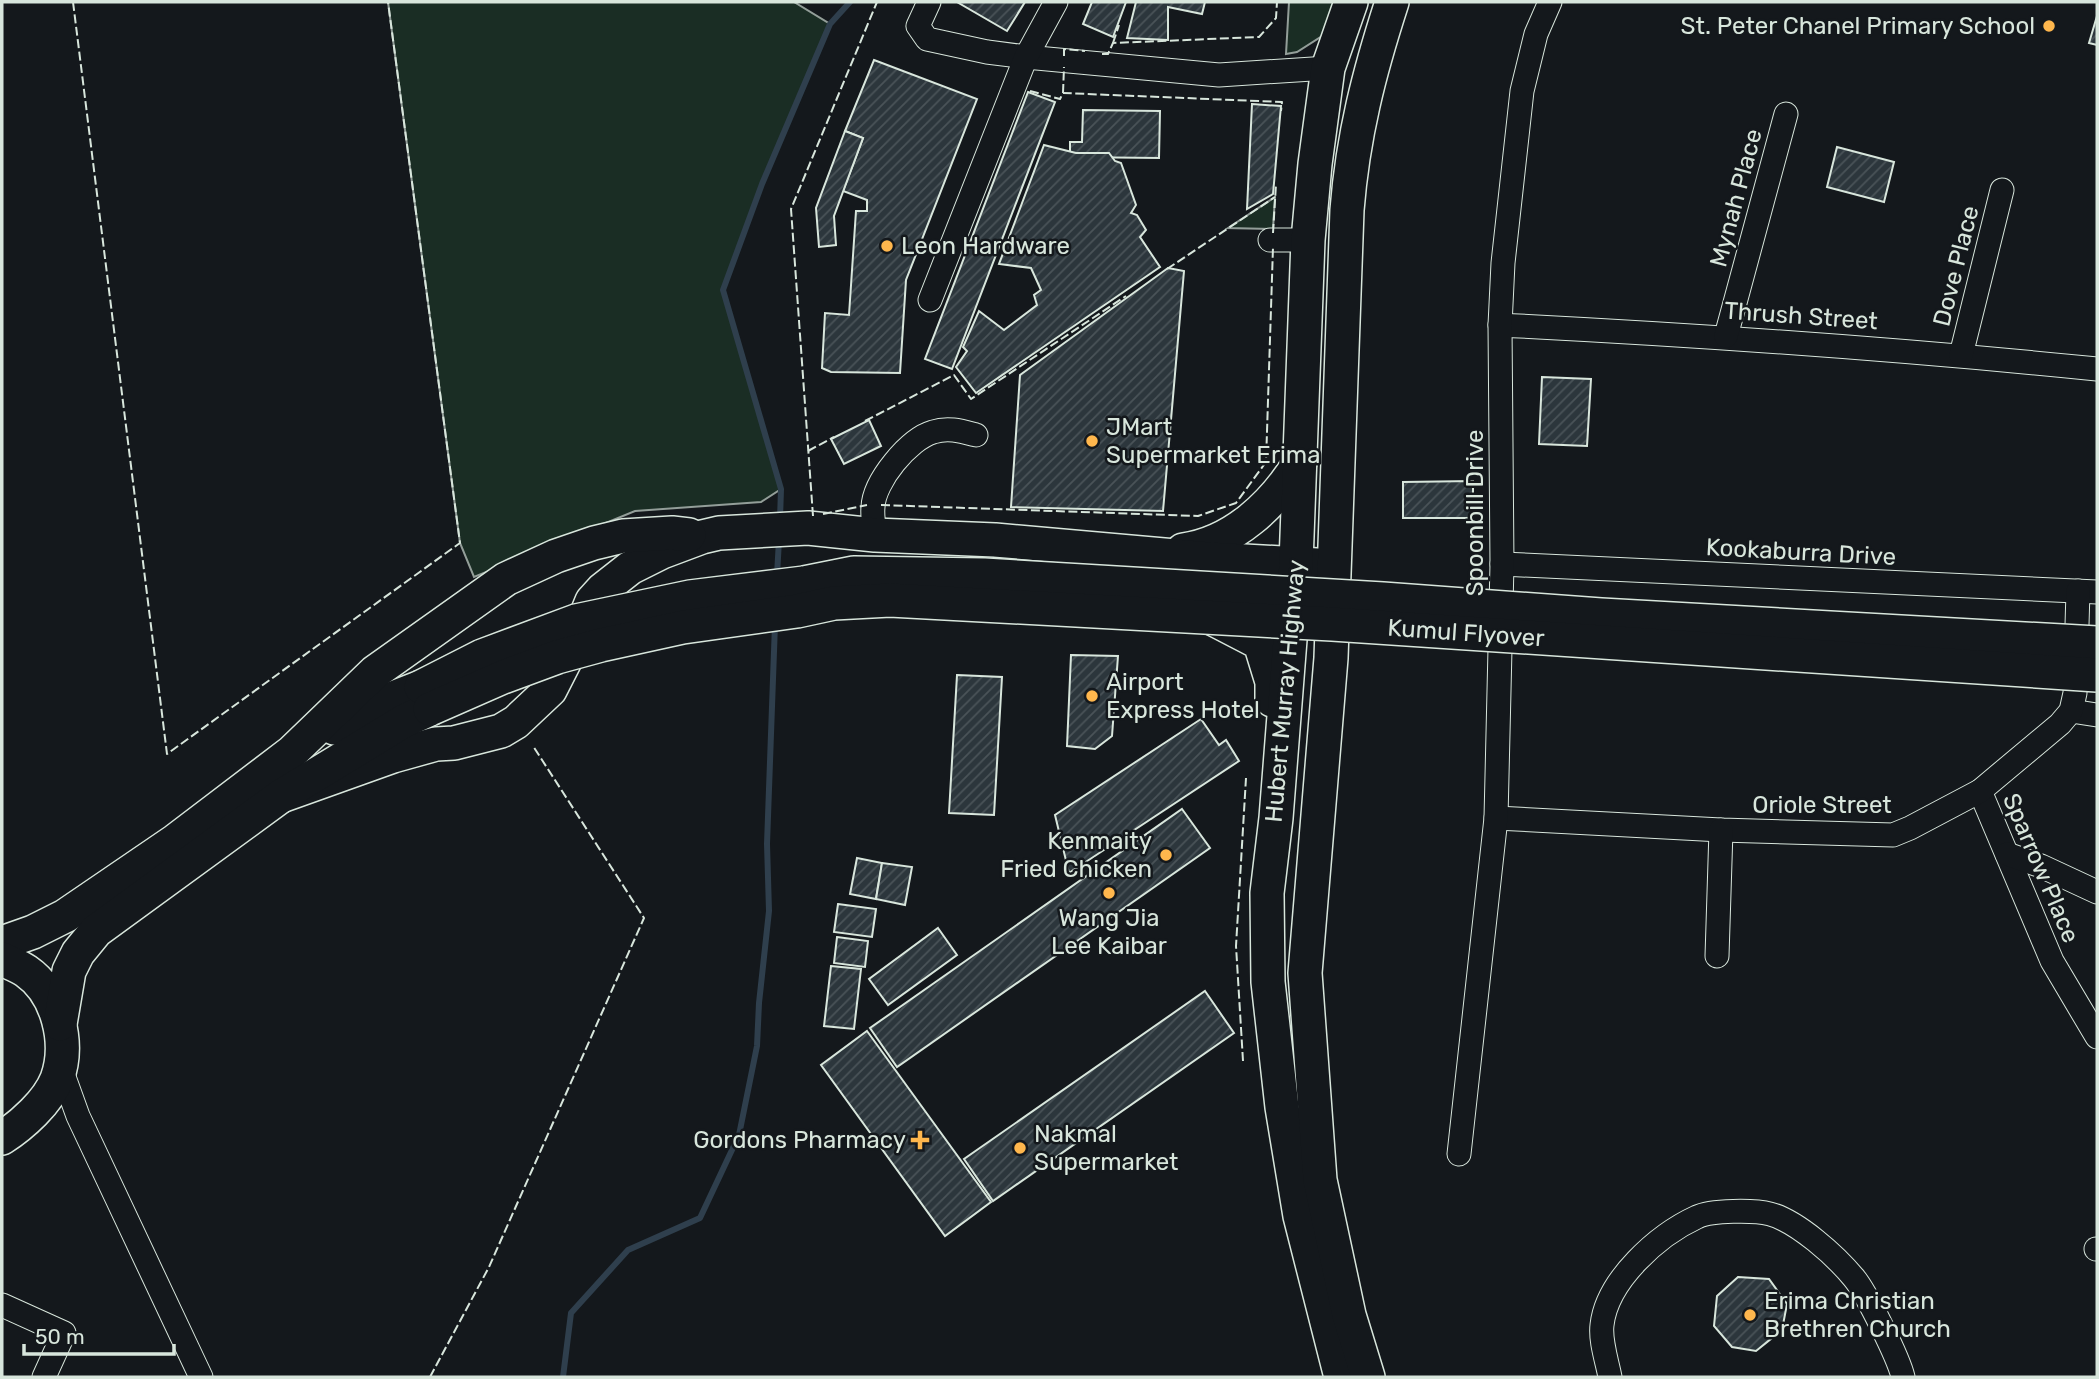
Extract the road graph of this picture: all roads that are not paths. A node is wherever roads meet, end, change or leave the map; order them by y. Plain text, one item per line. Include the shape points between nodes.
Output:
1 (929, 2) edge
2 (1056, 2) edge
3 (1351, 2) edge
4 (1392, 2) edge
5 (1550, 2) edge
6 (1026, 58) junction
7 (1328, 68) junction
8 (1786, 114) dead end
9 (2002, 190) dead end
10 (1270, 240) dead end
11 (1308, 240) junction
12 (930, 300) dead end
13 (1500, 325) junction
14 (1726, 336) junction
15 (1961, 355) junction
16 (2097, 369) edge
17 (976, 435) dead end
18 (1300, 462) junction
19 (710, 535) junction
20 (875, 535) junction
21 (1146, 554) junction
22 (1296, 564) junction
23 (1502, 564) junction
24 (1335, 566) junction
25 (2088, 592) edge
26 (2097, 643) edge
27 (2097, 675) edge
28 (426, 698) junction
29 (2071, 711) junction
30 (2097, 715) edge
31 (292, 752) junction
32 (1980, 791) junction
33 (281, 796) junction
34 (1276, 818) junction
35 (1496, 818) junction
36 (1721, 830) junction
37 (2007, 854) junction
38 (2097, 892) edge
39 (2, 943) edge
40 (1717, 956) dead end
41 (2, 960) edge
42 (60, 1024) junction
43 (2097, 1037) edge
44 (60, 1066) junction
45 (2, 1138) edge
46 (1459, 1154) dead end
47 (2, 1305) edge
48 (44, 1377) edge
49 (201, 1377) edge
50 (1341, 1377) edge
51 (1368, 1377) edge
52 (1610, 1377) edge
53 (1903, 1377) edge

1 - 6 street via 918,26 927,39
2 - 6 street
3 - 7 highway, Hubert Murray Highway
4 - 24 highway, Hubert Murray Highway via 1370,67 1351,160
5 - 13 street, Spoonbill Drive via 1536,34 1522,91
6 - 7 street via 1219,75
6 - 12 street
7 - 11 highway, Hubert Murray Highway
8 - 14 street, Mynah Place
9 - 15 street, Dove Place
10 - 11 street
11 - 18 highway, Hubert Murray Highway
13 - 14 street, Thrush Street
13 - 23 street, Spoonbill Drive
14 - 15 street, Thrush Street
15 - 16 street, Thrush Street
17 - 20 street via 952,428 932,432 912,444 890,466 873,504
18 - 21 highway via 1264,509 1228,535 1211,545
18 - 22 highway, Hubert Murray Highway
19 - 20 highway via 808,528
19 - 31 highway via 623,536 556,556 506,579 375,672
19 - 33 highway via 630,568 602,590 592,601 550,690 516,722 500,731 436,744
20 - 21 highway
20 - 34 highway via 1164,595 1259,643 1272,682
21 - 22 highway
22 - 24 highway
22 - 34 highway, Hubert Murray Highway
23 - 25 street, Kookaburra Drive
23 - 35 street, Spoonbill Drive
24 - 51 highway, Hubert Murray Highway via 1305,973 1320,1180 1349,1315
25 - 29 street
26 - 28 highway, Kumul Flyover, bridge via 984,575 854,573 690,597 576,621 482,656
27 - 28 highway, Kumul Flyover, bridge via 890,600 834,603 683,627 556,657
28 - 31 highway via 380,703
28 - 33 highway via 404,721
29 - 30 street
29 - 32 street, Oriole Street
31 - 39 highway via 175,841 65,916
32 - 36 street, Oriole Street via 1893,835
32 - 37 street, Sparrow Place
33 - 42 highway via 96,931 69,971
34 - 50 highway, Hubert Murray Highway via 1267,893 1268,982 1282,1107 1300,1216
35 - 36 street, Oriole Street
35 - 46 street, Spoonbill Drive
36 - 40 street
37 - 38 street
37 - 43 street, Sparrow Place via 2052,961
41 - 42 highway via 26,971 46,989
42 - 44 highway
44 - 45 highway via 43,1101
44 - 49 street via 78,1116
47 - 48 street via 64,1333
52 - 53 street via 1602,1326 1609,1300 1638,1258 1699,1215 1735,1212 1771,1214 1813,1236 1855,1279

